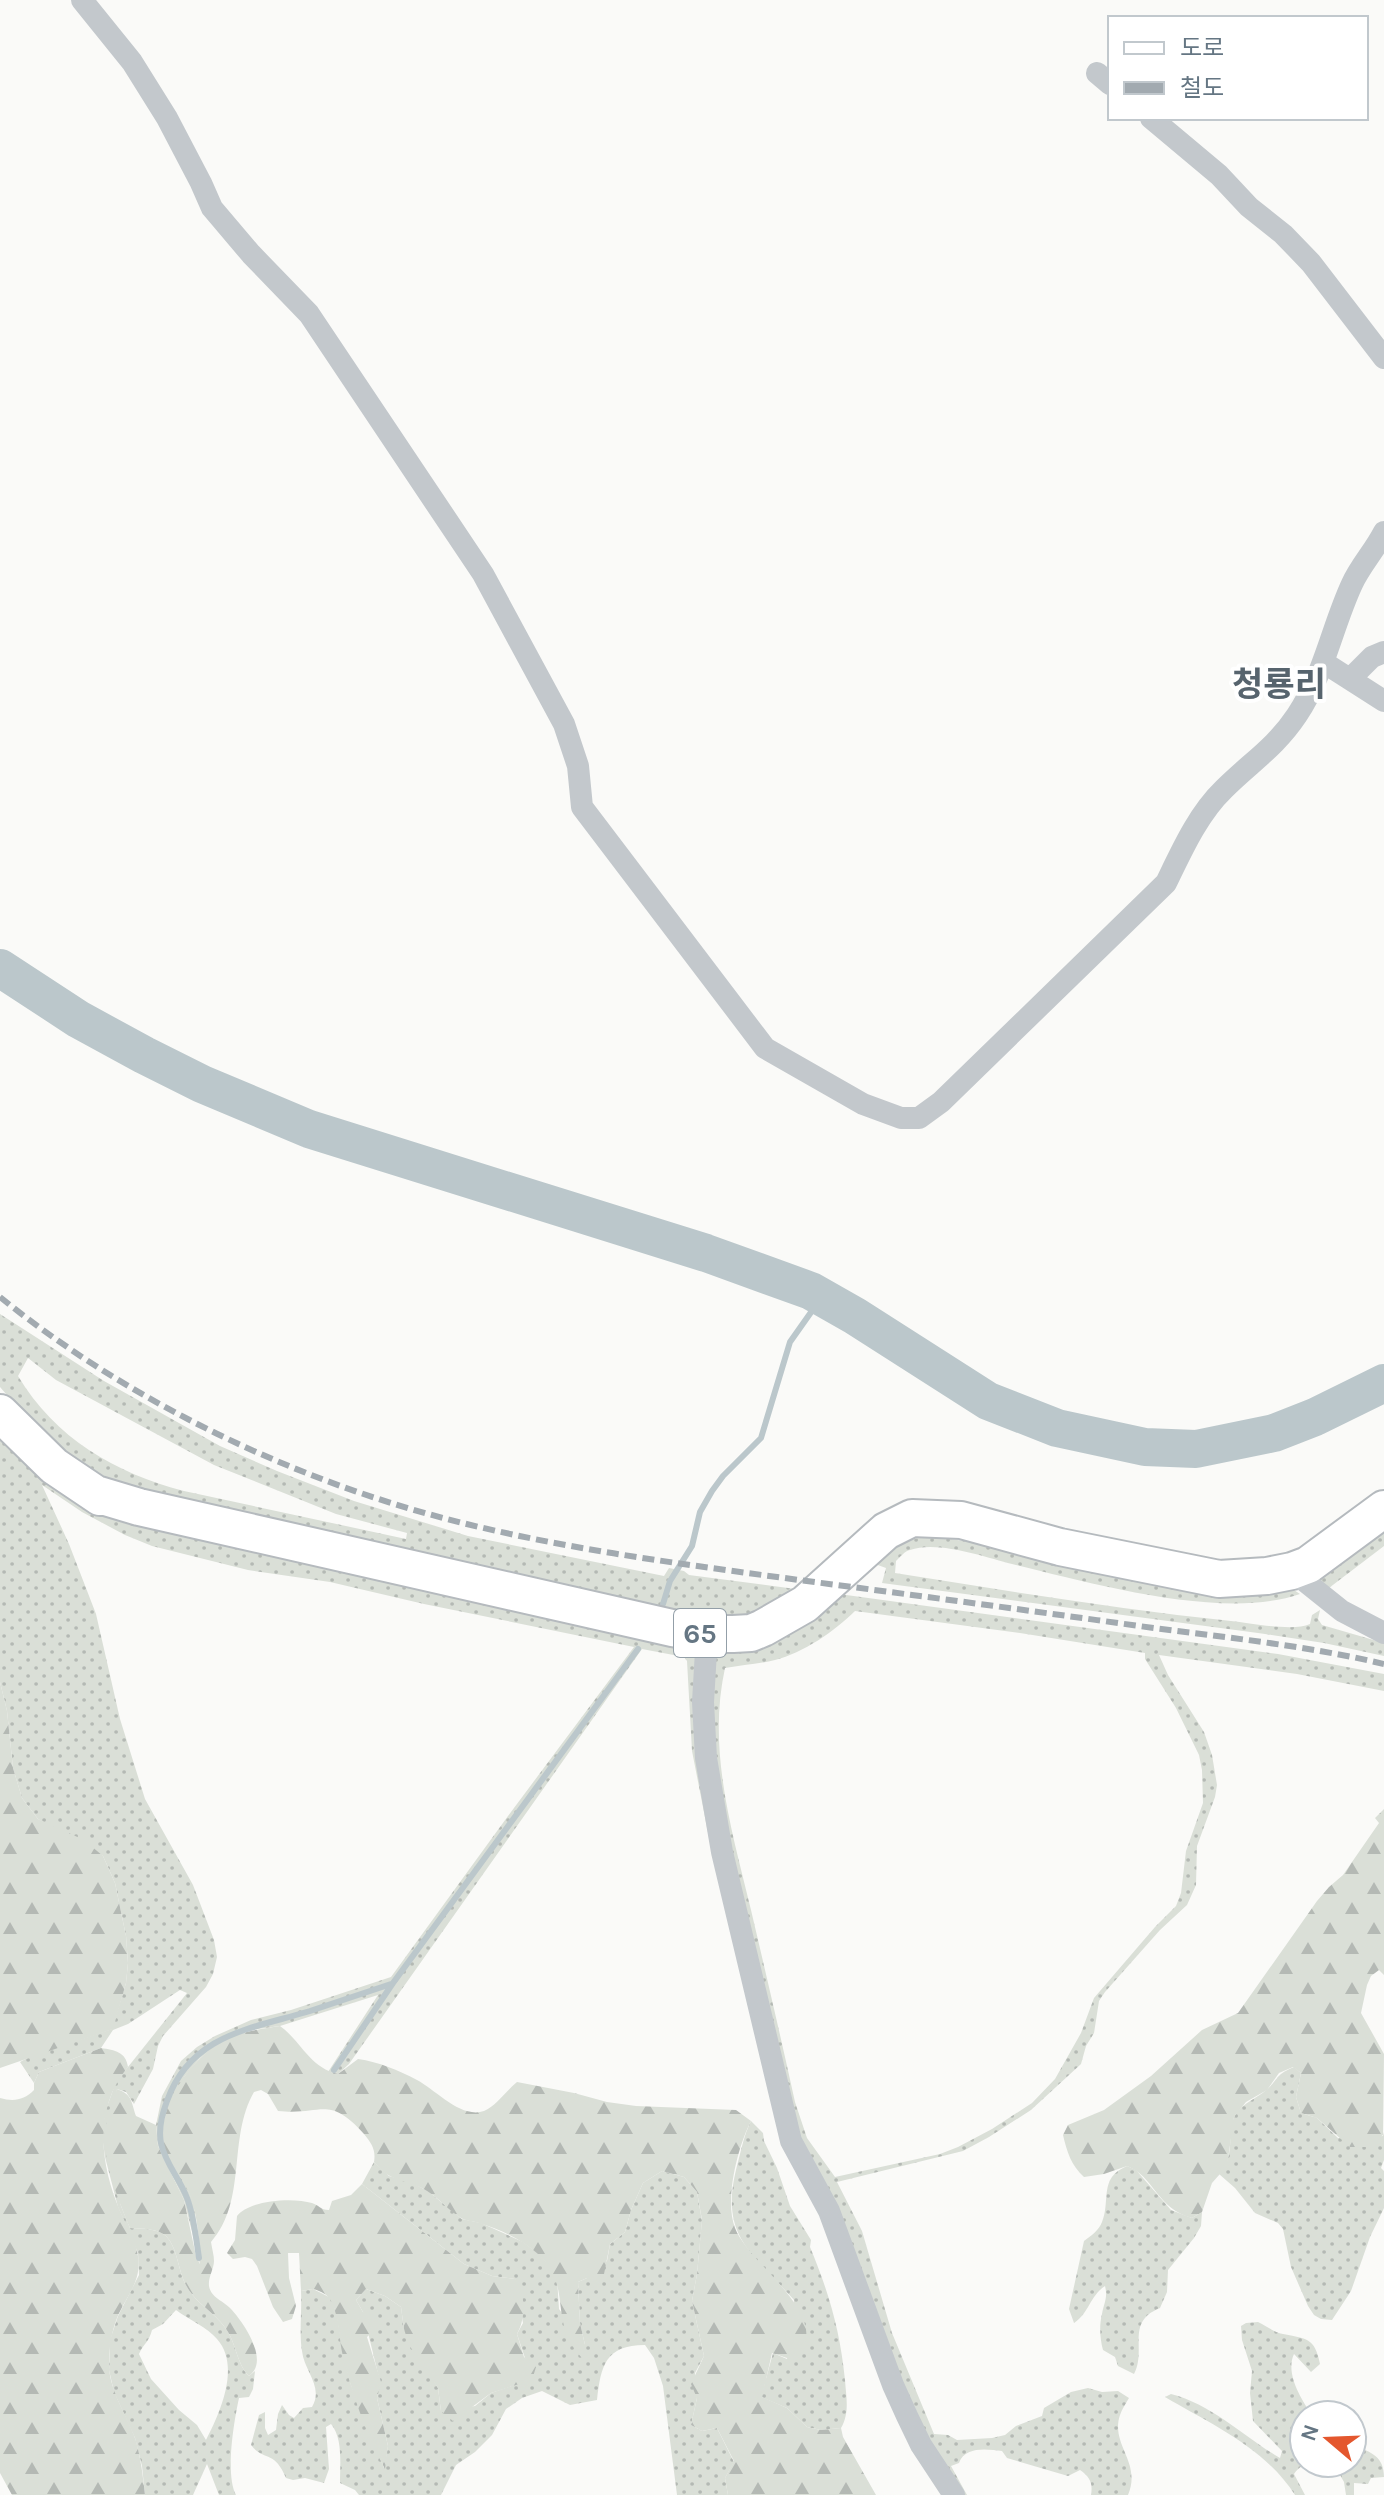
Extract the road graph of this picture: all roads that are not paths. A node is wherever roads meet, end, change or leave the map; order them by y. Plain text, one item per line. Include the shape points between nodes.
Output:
1 (82, 0) edge
2 (1153, 120) edge
3 (1384, 358) edge
4 (1384, 532) edge
5 (1384, 652) edge
6 (1323, 662) junction
7 (1351, 678) junction
8 (1384, 701) edge
9 (0, 1413) edge
10 (1384, 1509) edge
11 (1292, 1571) junction
12 (1384, 1633) edge
13 (707, 1634) junction
14 (954, 2495) edge

1 - 6 street via 146,84 212,208 309,314 483,574 564,724 578,766 582,807 765,1048 849,1096 901,1118 919,1118 941,1102 1166,883 1210,804 1272,748 1299,713
2 - 3 street via 1283,234
4 - 6 street via 1352,582
5 - 7 street
6 - 7 street
7 - 8 street
9 - 13 main road, 65 via 54,1466 100,1497
10 - 11 main road, 65
11 - 12 street via 1342,1611
11 - 13 main road, 65 via 1219,1579 1060,1547 961,1520 912,1518 886,1531 782,1619 751,1633
13 - 14 street via 706,1758 726,1867 791,2141 829,2211 907,2416

